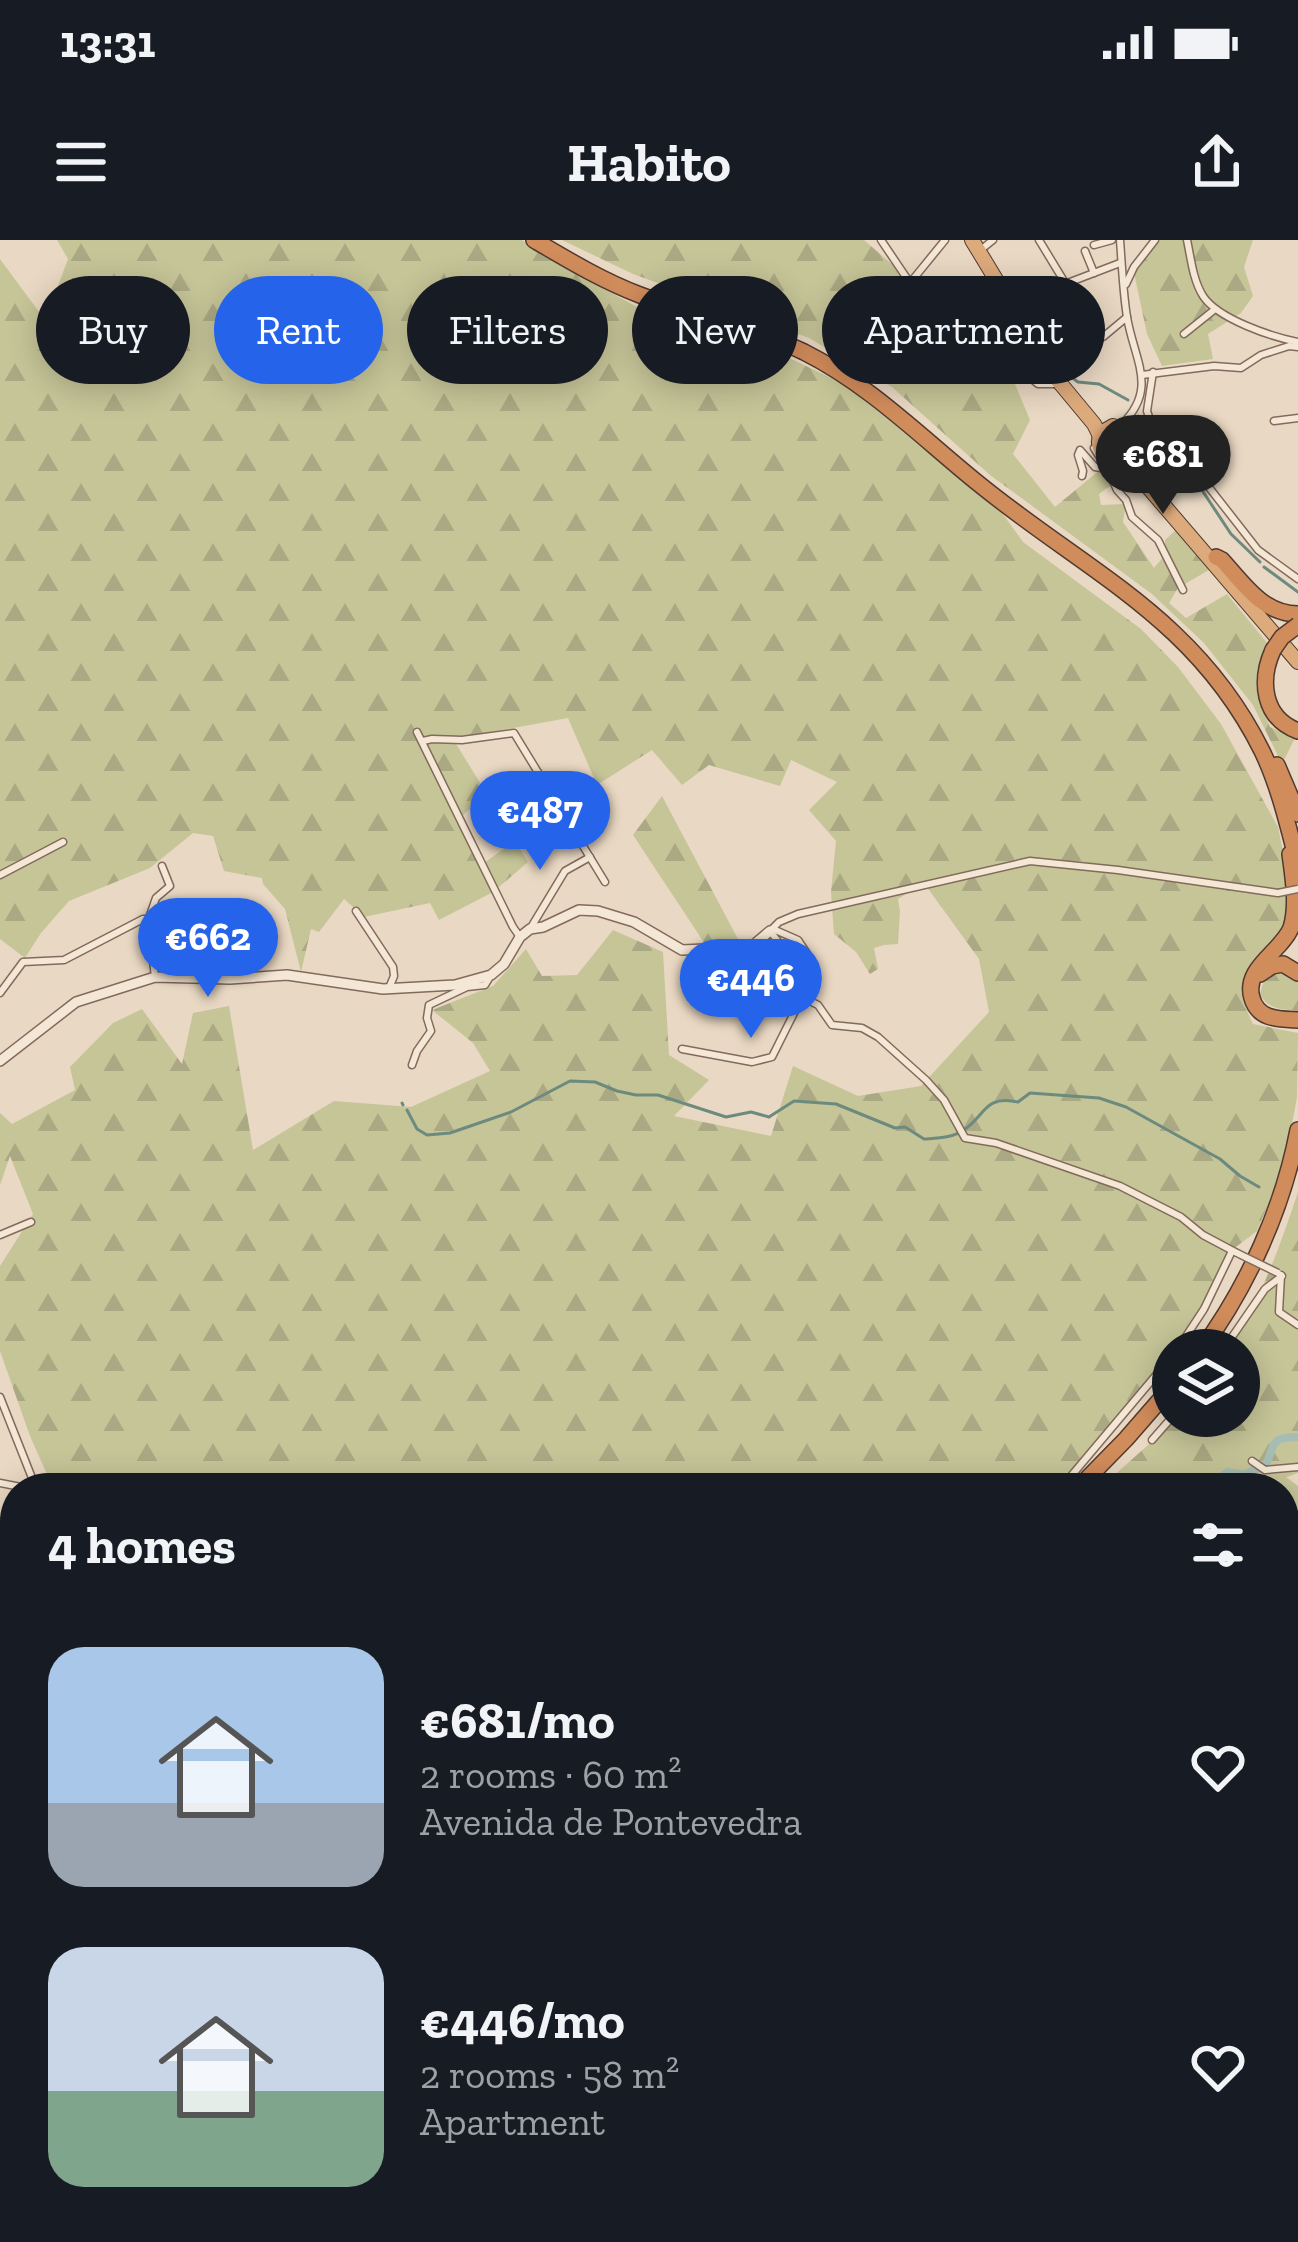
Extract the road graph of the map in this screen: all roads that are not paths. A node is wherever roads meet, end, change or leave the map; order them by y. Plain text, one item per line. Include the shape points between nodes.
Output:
1 (534, 240) edge
2 (550, 240) edge
3 (881, 240) edge
4 (1039, 240) edge
5 (1116, 240) edge
6 (1155, 240) edge
7 (1187, 240) edge
8 (940, 242) edge
9 (982, 242) edge
10 (1094, 244) dead end
11 (1085, 251) dead end
12 (1121, 263) junction
13 (1094, 273) junction
14 (905, 276) edge
15 (915, 276) edge
16 (1000, 276) edge
17 (1002, 276) edge
18 (1060, 276) edge
19 (1086, 276) edge
20 (1124, 287) junction
21 (1216, 309) junction
22 (1127, 317) junction
23 (1184, 334) dead end
24 (1105, 335) edge
25 (1298, 344) edge
26 (1153, 372) junction
27 (1142, 375) junction
28 (1060, 384) edge
29 (1298, 418) edge
30 (1274, 421) dead end
31 (1111, 432) junction
32 (1123, 454) junction
33 (1107, 469) junction
34 (1082, 476) dead end
35 (1216, 557) junction
36 (1298, 579) edge
37 (1183, 590) dead end
38 (1291, 614) edge
39 (1298, 627) edge
40 (1275, 651) junction
41 (1298, 658) edge
42 (1298, 721) edge
43 (1298, 730) edge
44 (417, 732) dead end
45 (423, 741) junction
46 (1295, 826) edge
47 (64, 842) dead end
48 (590, 857) junction
49 (1298, 864) edge
50 (162, 866) dead end
51 (0, 875) edge
52 (605, 882) dead end
53 (1298, 889) edge
54 (356, 911) dead end
55 (148, 919) junction
56 (530, 929) junction
57 (772, 930) junction
58 (520, 938) junction
59 (1298, 973) edge
60 (491, 975) junction
61 (155, 977) junction
62 (389, 988) junction
63 (0, 993) edge
64 (802, 997) junction
65 (1298, 1018) edge
66 (682, 1049) dead end
67 (0, 1061) edge
68 (412, 1066) dead end
69 (1298, 1130) edge
70 (1298, 1164) edge
71 (1298, 1176) edge
72 (31, 1222) dead end
73 (1277, 1228) junction
74 (0, 1235) edge
75 (1233, 1252) junction
76 (1280, 1275) junction
77 (1298, 1325) edge
78 (1191, 1329) edge
79 (1217, 1329) edge
80 (1221, 1329) edge
81 (1237, 1329) edge
82 (1152, 1379) edge
83 (0, 1397) edge
84 (1152, 1409) edge
85 (1152, 1421) edge
86 (1155, 1437) edge
87 (1152, 1440) dead end
88 (1257, 1464) dead end
89 (1298, 1465) edge
90 (30, 1473) edge
91 (1074, 1473) edge
92 (1093, 1473) edge
93 (1102, 1473) edge

1 - 46 highway via 620,286 773,338 891,409 1189,645 1235,704
2 - 46 highway via 633,284 776,331 825,356 1126,581 1178,623 1230,684 1275,763
3 - 14 street
4 - 18 street
5 - 10 street
5 - 12 street
6 - 20 street
7 - 21 street via 1198,286
8 - 15 street
9 - 16 highway
9 - 17 highway
11 - 13 street
12 - 13 street
12 - 20 street
13 - 19 street
20 - 22 street
21 - 23 street
21 - 25 street
22 - 24 street
22 - 27 street
25 - 26 street via 1241,368
26 - 27 street
26 - 36 street via 1150,423 1258,550
27 - 31 street via 1126,428
28 - 31 highway
29 - 30 street
31 - 32 highway via 1130,443
31 - 32 highway via 1102,452
31 - 33 street via 1093,440
32 - 35 highway
32 - 41 highway
33 - 34 street via 1080,450
33 - 37 street
35 - 38 highway via 1259,600
35 - 41 highway
39 - 40 highway, bridge
40 - 42 highway via 1270,695 1283,717
40 - 43 highway via 1265,678 1268,700 1282,723
44 - 45 street
45 - 48 street via 514,733
45 - 58 street
46 - 49 highway
46 - 65 highway via 1295,916 1250,989 1259,1012
47 - 51 street
48 - 52 street
48 - 56 street via 565,871
50 - 55 street via 170,886
53 - 57 street, bridge via 1278,893 1030,860 798,914
54 - 62 street via 393,967
55 - 61 street
55 - 63 street via 64,960 23,962
56 - 57 street via 589,909 634,922 682,950 751,947
56 - 58 street
57 - 64 street via 806,950
57 - 64 street via 770,967 790,971
58 - 60 street
59 - 65 highway via 1272,966 1254,990 1268,1012
60 - 62 street
60 - 68 street via 485,985 428,1005 431,1031
61 - 62 street via 287,975
61 - 67 street via 76,1002
64 - 66 street via 769,1059
64 - 75 street via 832,1024 878,1037 944,1100 968,1140 1124,1188
69 - 79 highway via 1279,1200
70 - 73 highway
71 - 73 highway
72 - 74 street
73 - 80 highway
75 - 76 street, bridge
75 - 78 street
76 - 77 street via 1279,1312
76 - 81 street
82 - 91 street
83 - 90 street
84 - 92 highway
85 - 93 highway
86 - 87 street
88 - 89 street

